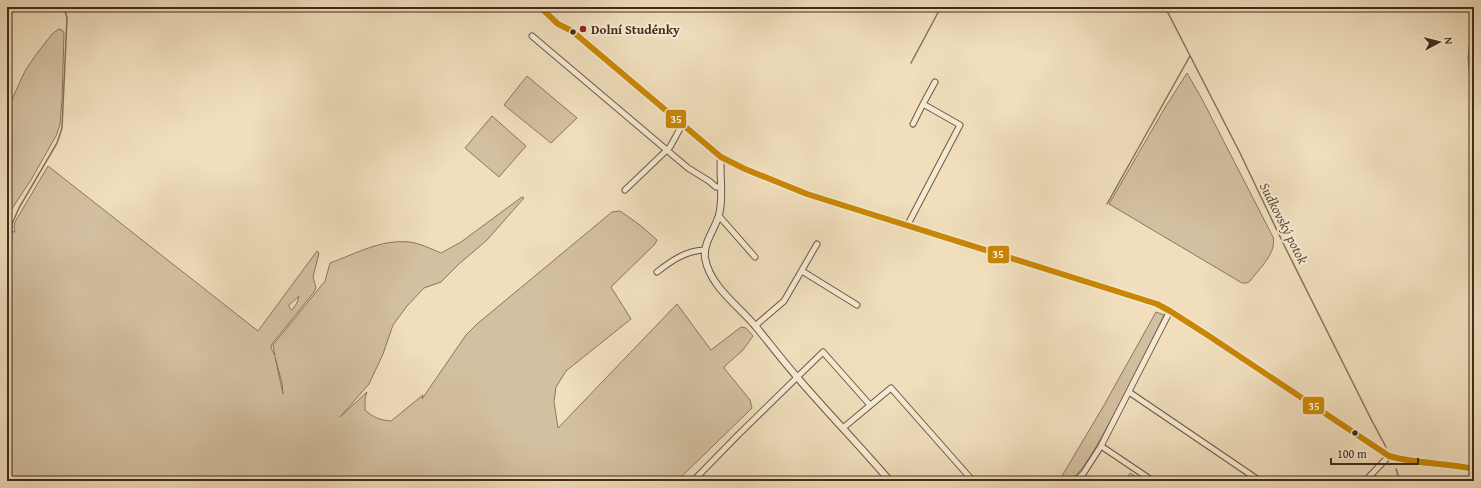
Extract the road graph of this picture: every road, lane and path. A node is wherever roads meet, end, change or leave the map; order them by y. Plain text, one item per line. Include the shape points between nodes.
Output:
1 (540, 7) edge
2 (532, 36) dead end
3 (935, 82) dead end
4 (923, 104) junction
5 (913, 124) dead end
6 (682, 125) junction
7 (666, 150) junction
8 (721, 157) junction
9 (721, 187) junction
10 (625, 190) dead end
11 (719, 216) junction
12 (907, 226) junction
13 (817, 244) dead end
14 (705, 250) junction
15 (755, 256) dead end
16 (802, 271) junction
17 (657, 272) dead end
18 (857, 305) dead end
19 (1170, 311) junction
20 (755, 326) junction
21 (796, 377) junction
22 (1129, 392) junction
23 (870, 405) junction
24 (843, 428) junction
25 (1101, 446) junction
26 (1389, 456) junction
27 (1474, 469) edge
28 (693, 481) edge
29 (890, 481) edge
30 (973, 481) edge
31 (1075, 481) edge
32 (1153, 481) edge
33 (1260, 481) edge
34 (1365, 481) edge

1 - 6 street
2 - 7 street
3 - 4 street
4 - 5 street
4 - 12 street via 960,125
6 - 7 street
6 - 8 street
7 - 9 street via 716,187
7 - 10 street
8 - 9 street
8 - 12 street via 807,194
9 - 11 street
11 - 14 street
11 - 15 street
12 - 19 street via 1157,304
13 - 16 street
14 - 17 street via 685,254
14 - 20 street via 710,274
16 - 18 street
16 - 20 street via 784,301
19 - 22 street
19 - 26 street
20 - 21 street
21 - 23 street via 824,352
21 - 24 street
21 - 28 street
22 - 25 street
22 - 33 street
23 - 24 street
23 - 30 street via 891,388
24 - 29 street
25 - 31 street via 1083,474
25 - 32 street
26 - 27 street
26 - 34 street

